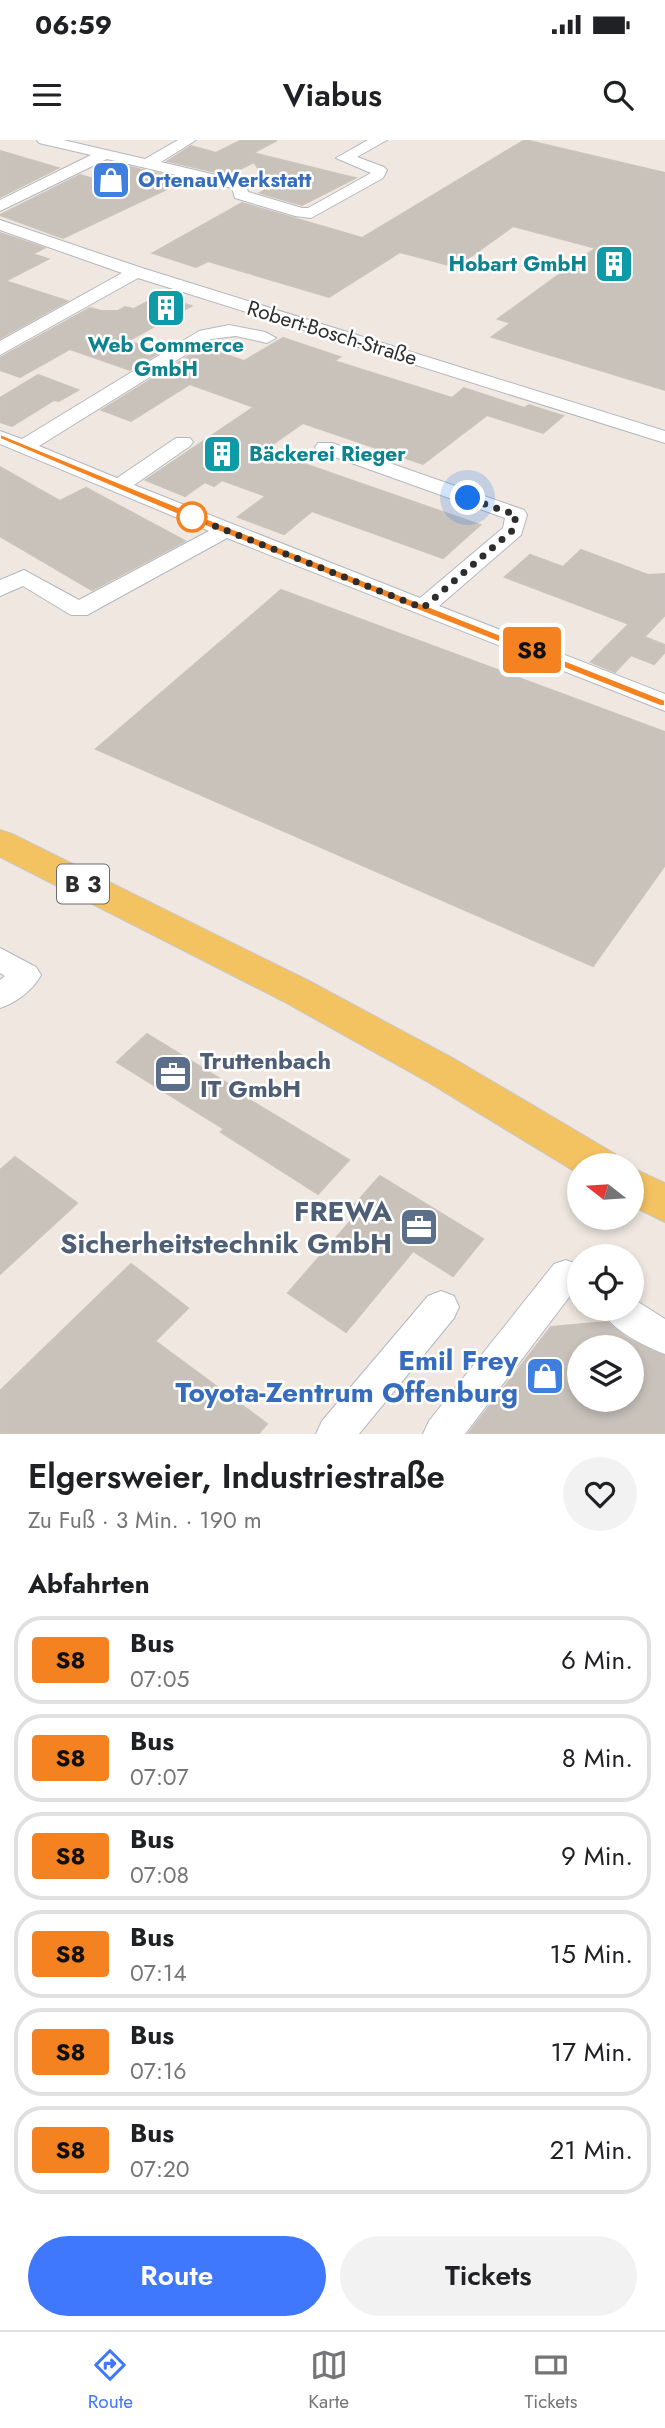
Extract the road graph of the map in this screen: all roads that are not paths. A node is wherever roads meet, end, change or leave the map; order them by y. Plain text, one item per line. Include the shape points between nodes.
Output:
1 (44, 140) edge
2 (189, 140) edge
3 (380, 140) edge
4 (106, 154) junction
5 (147, 164) junction
6 (0, 206) edge
7 (0, 226) edge
8 (136, 272) junction
9 (267, 338) dead end
10 (0, 349) edge
11 (653, 413) dead end
12 (637, 428) junction
13 (0, 437) edge
14 (665, 437) edge
15 (183, 442) dead end
16 (23, 447) junction
17 (324, 447) dead end
18 (117, 486) junction
19 (226, 530) junction
20 (0, 589) edge
21 (423, 608) junction
22 (665, 703) edge
23 (0, 842) edge
24 (0, 959) edge
25 (0, 997) edge
26 (578, 1153) edge
27 (644, 1192) edge
28 (665, 1205) edge
29 (567, 1276) edge
30 (441, 1307) dead end
31 (638, 1321) edge
32 (665, 1338) edge
33 (335, 1434) edge
34 (442, 1434) edge

1 - 4 street
2 - 5 street
3 - 5 street via 344,158 379,170 378,175 311,213 241,195 239,185
4 - 5 street
4 - 6 street
7 - 8 street, Robert-Bosch-Straße
8 - 10 street
8 - 12 street, Robert-Bosch-Straße
9 - 16 street via 236,329 205,334
11 - 12 street
12 - 14 street, Robert-Bosch-Straße
13 - 16 street
15 - 18 street
16 - 18 street
17 - 21 street via 516,515 513,530
18 - 19 street
19 - 20 street via 79,610 24,577
19 - 21 street
21 - 22 street
23 - 26 main road, B 3 via 296,991
24 - 25 street via 26,975
27 - 28 main road
29 - 34 street
30 - 33 street
31 - 32 street

